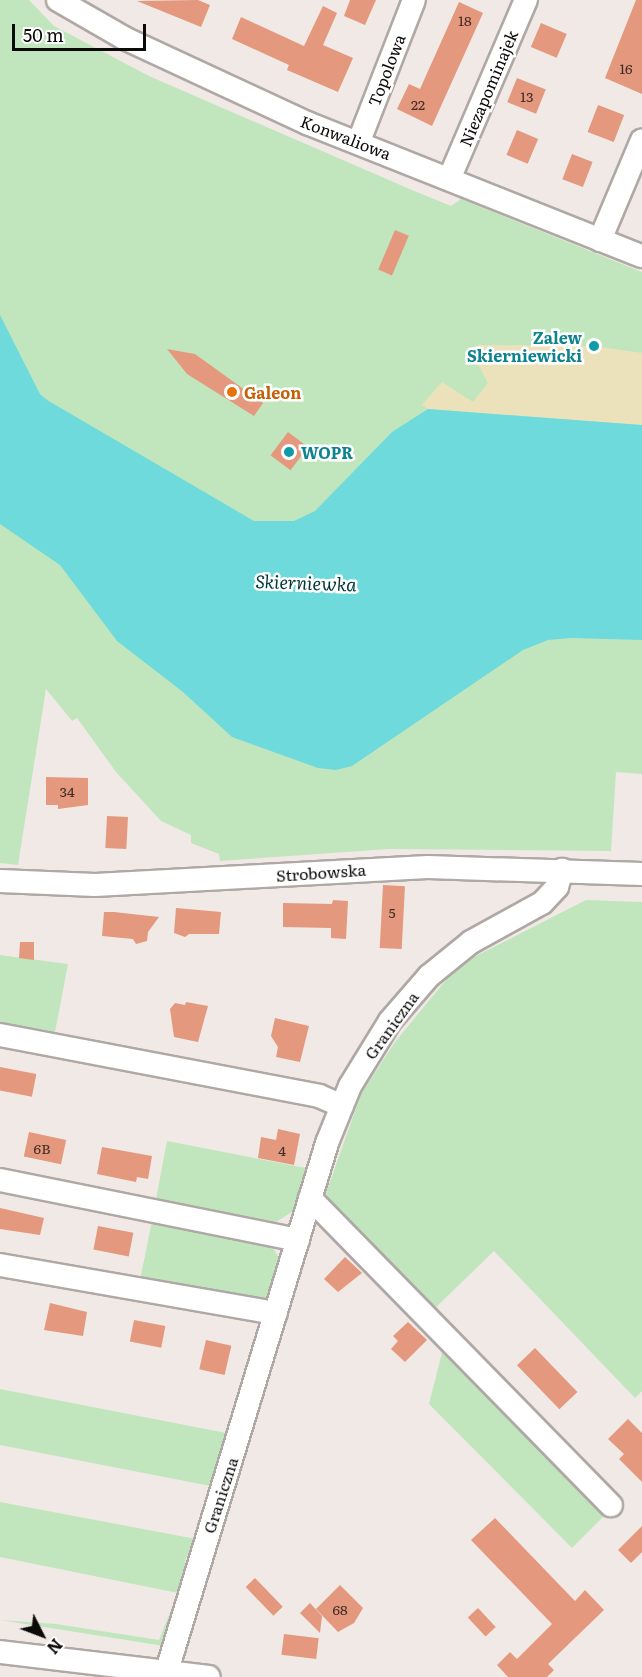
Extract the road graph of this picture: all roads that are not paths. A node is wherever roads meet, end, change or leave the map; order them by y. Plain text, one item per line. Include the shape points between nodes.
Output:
1 (58, 0) edge
2 (414, 0) edge
3 (526, 0) edge
4 (642, 140) edge
5 (359, 141) junction
6 (450, 177) junction
7 (600, 240) junction
8 (642, 256) edge
9 (562, 870) junction
10 (642, 874) edge
11 (0, 881) edge
12 (0, 1035) edge
13 (342, 1106) junction
14 (0, 1180) edge
15 (310, 1198) junction
16 (298, 1240) junction
17 (0, 1265) edge
18 (276, 1313) junction
19 (611, 1505) dead end
20 (0, 1652) edge
21 (166, 1675) edge
22 (209, 1677) edge

1 - 5 street, Konwaliowa via 88,20 178,64 323,130
2 - 5 street, Topolowa
3 - 6 street, Niezapominajek
4 - 7 street
5 - 6 street, Konwaliowa
6 - 7 street, Konwaliowa
7 - 8 street, Konwaliowa
9 - 10 street, Strobowska
9 - 11 street, Strobowska via 428,867 94,885
9 - 13 street, Graniczna via 557,887 542,903 471,942 416,989 369,1053
12 - 13 street via 319,1095
13 - 15 street, Graniczna
14 - 16 street
15 - 16 street, Graniczna
15 - 19 street
16 - 18 street, Graniczna
17 - 18 street
18 - 21 street, Graniczna
20 - 21 street
21 - 22 street

